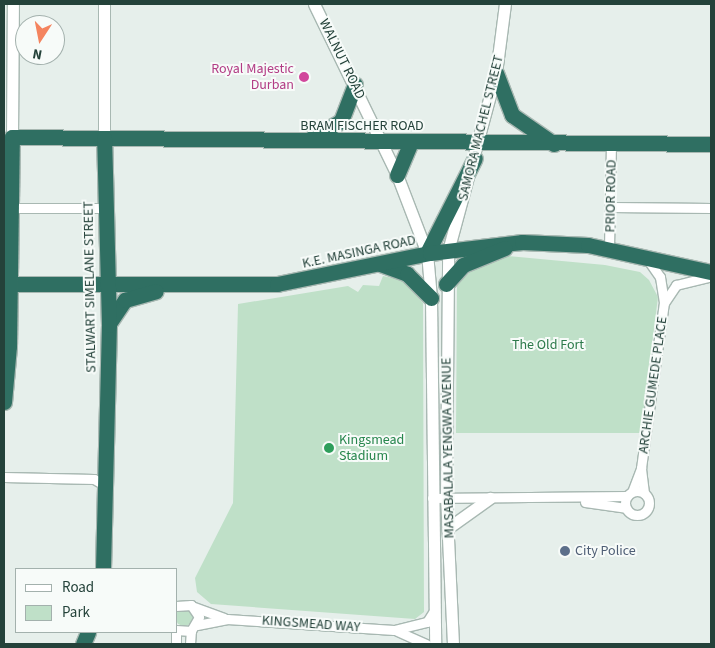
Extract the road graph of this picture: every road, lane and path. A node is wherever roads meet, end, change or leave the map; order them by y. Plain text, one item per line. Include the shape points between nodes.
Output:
1 (13, 4) edge
2 (104, 4) edge
3 (314, 4) edge
4 (505, 4) edge
5 (8, 60) edge
6 (496, 73) junction
7 (355, 85) junction
8 (12, 137) junction
9 (104, 138) junction
10 (304, 142) junction
11 (382, 142) junction
12 (411, 142) junction
13 (611, 143) junction
14 (554, 144) junction
15 (711, 144) edge
16 (477, 151) junction
17 (397, 174) junction
18 (612, 207) junction
19 (11, 208) junction
20 (105, 208) junction
21 (711, 208) edge
22 (518, 242) junction
23 (609, 248) junction
24 (448, 251) junction
25 (427, 253) junction
26 (642, 256) junction
27 (380, 264) junction
28 (711, 272) edge
29 (711, 276) edge
30 (11, 284) junction
31 (108, 284) junction
32 (446, 284) junction
33 (185, 287) junction
34 (431, 298) junction
35 (664, 303) junction
36 (109, 324) junction
37 (4, 402) edge
38 (641, 468) junction
39 (4, 477) edge
40 (108, 487) junction
41 (644, 493) junction
42 (630, 494) junction
43 (432, 498) junction
44 (446, 498) junction
45 (490, 498) junction
46 (575, 500) junction
47 (626, 508) junction
48 (448, 528) junction
49 (103, 568) edge
50 (178, 606) edge
51 (194, 607) junction
52 (435, 609) junction
53 (227, 619) junction
54 (194, 628) junction
55 (394, 630) junction
56 (178, 631) edge
57 (190, 644) edge
58 (426, 644) edge
59 (435, 644) edge
60 (453, 644) edge

1 - 5 main road
2 - 9 main road, STALWART SIMELANE STREET
3 - 7 main road, WALNUT ROAD
4 - 6 main road, SAMORA MACHEL STREET
5 - 8 main road
6 - 14 highway via 512,114
6 - 16 main road, SAMORA MACHEL STREET
7 - 10 highway via 341,121
7 - 11 main road, WALNUT ROAD
8 - 9 highway, BRAM FISCHER ROAD
8 - 19 highway
9 - 10 highway, BRAM FISCHER ROAD
9 - 20 highway, STALWART SIMELANE STREET
10 - 11 highway, BRAM FISCHER ROAD
11 - 12 highway, BRAM FISCHER ROAD
11 - 17 main road, WALNUT ROAD
12 - 16 highway, BRAM FISCHER ROAD
12 - 17 highway
13 - 14 highway, BRAM FISCHER ROAD
13 - 15 highway, BRAM FISCHER ROAD
13 - 18 street, PRIOR ROAD
14 - 16 highway, BRAM FISCHER ROAD
16 - 24 main road, SAMORA MACHEL STREET
16 - 25 highway
17 - 25 main road, WALNUT ROAD
18 - 21 street
18 - 23 street, PRIOR ROAD
19 - 20 street
19 - 30 highway
20 - 31 highway, STALWART SIMELANE STREET
22 - 23 highway, K.E. MASINGA ROAD
22 - 24 highway, K.E. MASINGA ROAD
22 - 32 highway via 463,265
23 - 26 highway, K.E. MASINGA ROAD
24 - 25 highway, K.E. MASINGA ROAD
24 - 32 main road, MASABALALA YENGWA AVENUE
25 - 27 highway, K.E. MASINGA ROAD
25 - 34 main road, MASABALALA YENGWA AVENUE
26 - 28 highway, K.E. MASINGA ROAD
26 - 35 street, ARCHIE GUMEDE PLACE via 660,277
27 - 33 highway, K.E. MASINGA ROAD via 277,284
27 - 34 highway via 407,274
29 - 35 street, ARCHIE GUMEDE PLACE via 682,282
30 - 31 highway, K.E. MASINGA ROAD
30 - 37 highway
31 - 33 highway, K.E. MASINGA ROAD
31 - 36 highway, STALWART SIMELANE STREET
32 - 44 main road, MASABALALA YENGWA AVENUE
33 - 36 highway via 125,300
34 - 43 main road, MASABALALA YENGWA AVENUE
35 - 38 street, ARCHIE GUMEDE PLACE
36 - 40 highway, STALWART SIMELANE STREET
38 - 41 street, ARCHIE GUMEDE PLACE
38 - 42 street, ARCHIE GUMEDE PLACE
39 - 40 street via 94,479
40 - 49 highway, STALWART SIMELANE STREET
41 - 42 street
41 - 47 street via 649,503 644,512 635,514
42 - 46 street
42 - 47 street
43 - 44 street
43 - 52 main road, MASABALALA YENGWA AVENUE
44 - 45 street
44 - 48 main road, MASABALALA YENGWA AVENUE
45 - 46 street
45 - 48 main road
46 - 47 street
48 - 60 main road, MASABALALA YENGWA AVENUE
50 - 51 street, KINGSMEAD WAY
51 - 53 street, KINGSMEAD WAY
51 - 54 street
52 - 55 street, KINGSMEAD WAY via 427,622
52 - 59 main road, MASABALALA YENGWA AVENUE
53 - 54 street, KINGSMEAD WAY
53 - 55 street, KINGSMEAD WAY
54 - 56 street, KINGSMEAD WAY
54 - 57 street
55 - 58 street, KINGSMEAD WAY

